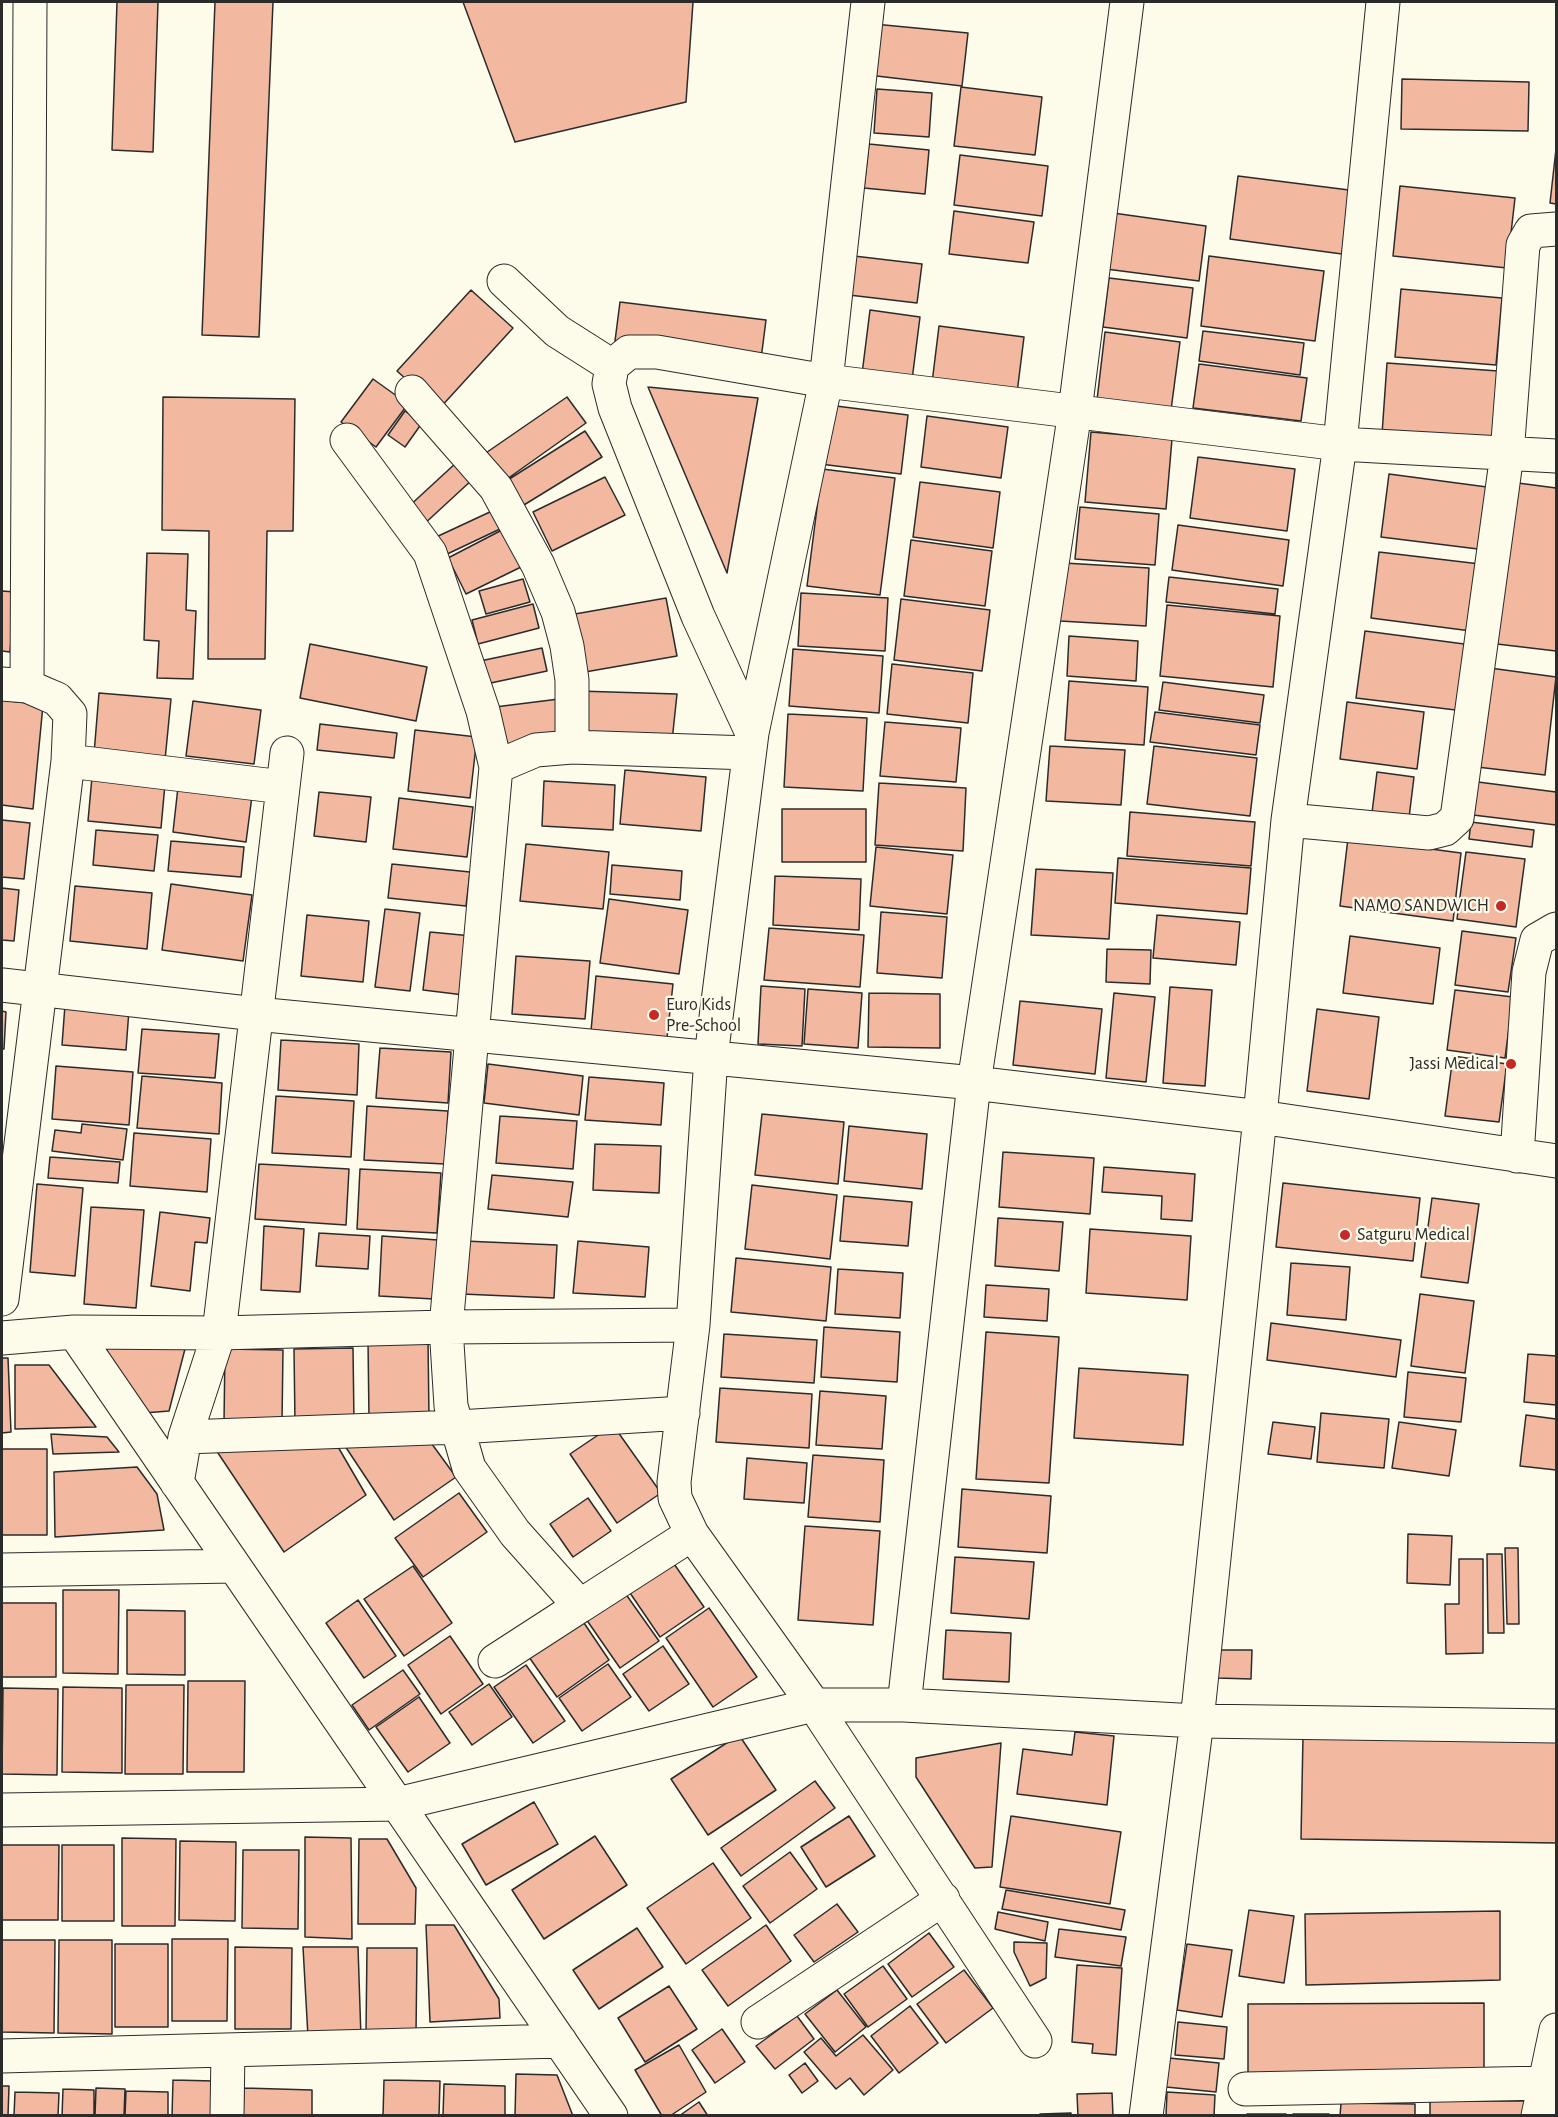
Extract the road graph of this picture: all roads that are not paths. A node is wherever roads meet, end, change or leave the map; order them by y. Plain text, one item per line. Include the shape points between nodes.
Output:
1 (30, 2) edge
2 (868, 2) edge
3 (1127, 2) edge
4 (1383, 2) edge
5 (1557, 229) edge
6 (504, 281) dead end
7 (612, 366) junction
8 (826, 381) junction
9 (412, 392) dead end
10 (1075, 411) junction
11 (347, 440) dead end
12 (1340, 444) junction
13 (1507, 454) junction
14 (1557, 456) edge
15 (14, 685) edge
16 (751, 743) junction
17 (572, 747) junction
18 (287, 753) dead end
19 (68, 761) junction
20 (496, 766) junction
21 (283, 787) junction
22 (1288, 820) junction
23 (1557, 929) edge
24 (2, 985) edge
25 (40, 989) junction
26 (256, 1014) junction
27 (473, 1033) junction
28 (711, 1057) junction
29 (974, 1083) junction
30 (1260, 1117) junction
31 (1517, 1156) junction
32 (1557, 1161) edge
33 (2, 1299) edge
34 (693, 1325) junction
35 (446, 1327) junction
36 (74, 1332) junction
37 (219, 1333) junction
38 (2, 1338) edge
39 (683, 1413) junction
40 (459, 1427) junction
41 (185, 1437) junction
42 (177, 1483) junction
43 (692, 1534) junction
44 (234, 1566) junction
45 (2, 1570) edge
46 (580, 1606) junction
47 (495, 1661) dead end
48 (814, 1706) junction
49 (904, 1706) junction
50 (1197, 1721) junction
51 (1557, 1726) edge
52 (397, 1804) junction
53 (2, 1810) edge
54 (943, 1899) junction
55 (758, 2022) dead end
56 (1557, 2030) edge
57 (560, 2041) junction
58 (1035, 2041) dead end
59 (228, 2050) junction
60 (2, 2056) edge
61 (1545, 2083) junction
62 (1245, 2089) dead end
63 (227, 2115) edge
64 (611, 2115) edge
65 (1146, 2115) edge
66 (1538, 2115) edge

1 - 15 street
2 - 8 street
3 - 10 street
4 - 12 street
5 - 13 street via 1531,231 1523,245
6 - 7 street via 556,331
7 - 8 street via 629,352 657,352
7 - 16 street via 609,384 615,408
8 - 10 street
8 - 16 street
9 - 17 street via 496,488 538,565 567,646 572,681
10 - 12 street
10 - 29 street
11 - 20 street via 430,553 483,711
12 - 13 street
12 - 22 street
13 - 14 street
13 - 22 street via 1457,818 1445,829 1429,833
15 - 19 street via 57,699 70,714
16 - 17 street
16 - 28 street
17 - 20 street via 536,750
18 - 21 street
19 - 21 street
19 - 25 street
20 - 27 street
21 - 26 street
22 - 30 street
23 - 31 street via 1537,940 1529,972
24 - 25 street
25 - 26 street
25 - 33 street
26 - 27 street
26 - 37 street
27 - 28 street
27 - 35 street
28 - 29 street
28 - 34 street
29 - 30 street
29 - 49 street
30 - 31 street
30 - 50 street
31 - 32 street
34 - 35 street
34 - 39 street
35 - 37 street
35 - 40 street via 451,1406
36 - 37 street
36 - 38 street
36 - 42 street
37 - 41 street
39 - 40 street
39 - 43 street via 675,1498
40 - 41 street
40 - 46 street via 469,1468 515,1533
41 - 42 street
42 - 44 street
43 - 46 street
43 - 48 street
44 - 45 street
44 - 52 street
46 - 47 street
48 - 49 street
48 - 52 street
48 - 54 street
49 - 50 street
50 - 51 street
50 - 65 street
52 - 53 street
52 - 57 street
54 - 55 street
54 - 58 street
56 - 61 street
57 - 59 street
57 - 64 street
59 - 60 street
59 - 63 street
61 - 62 street
61 - 66 street

